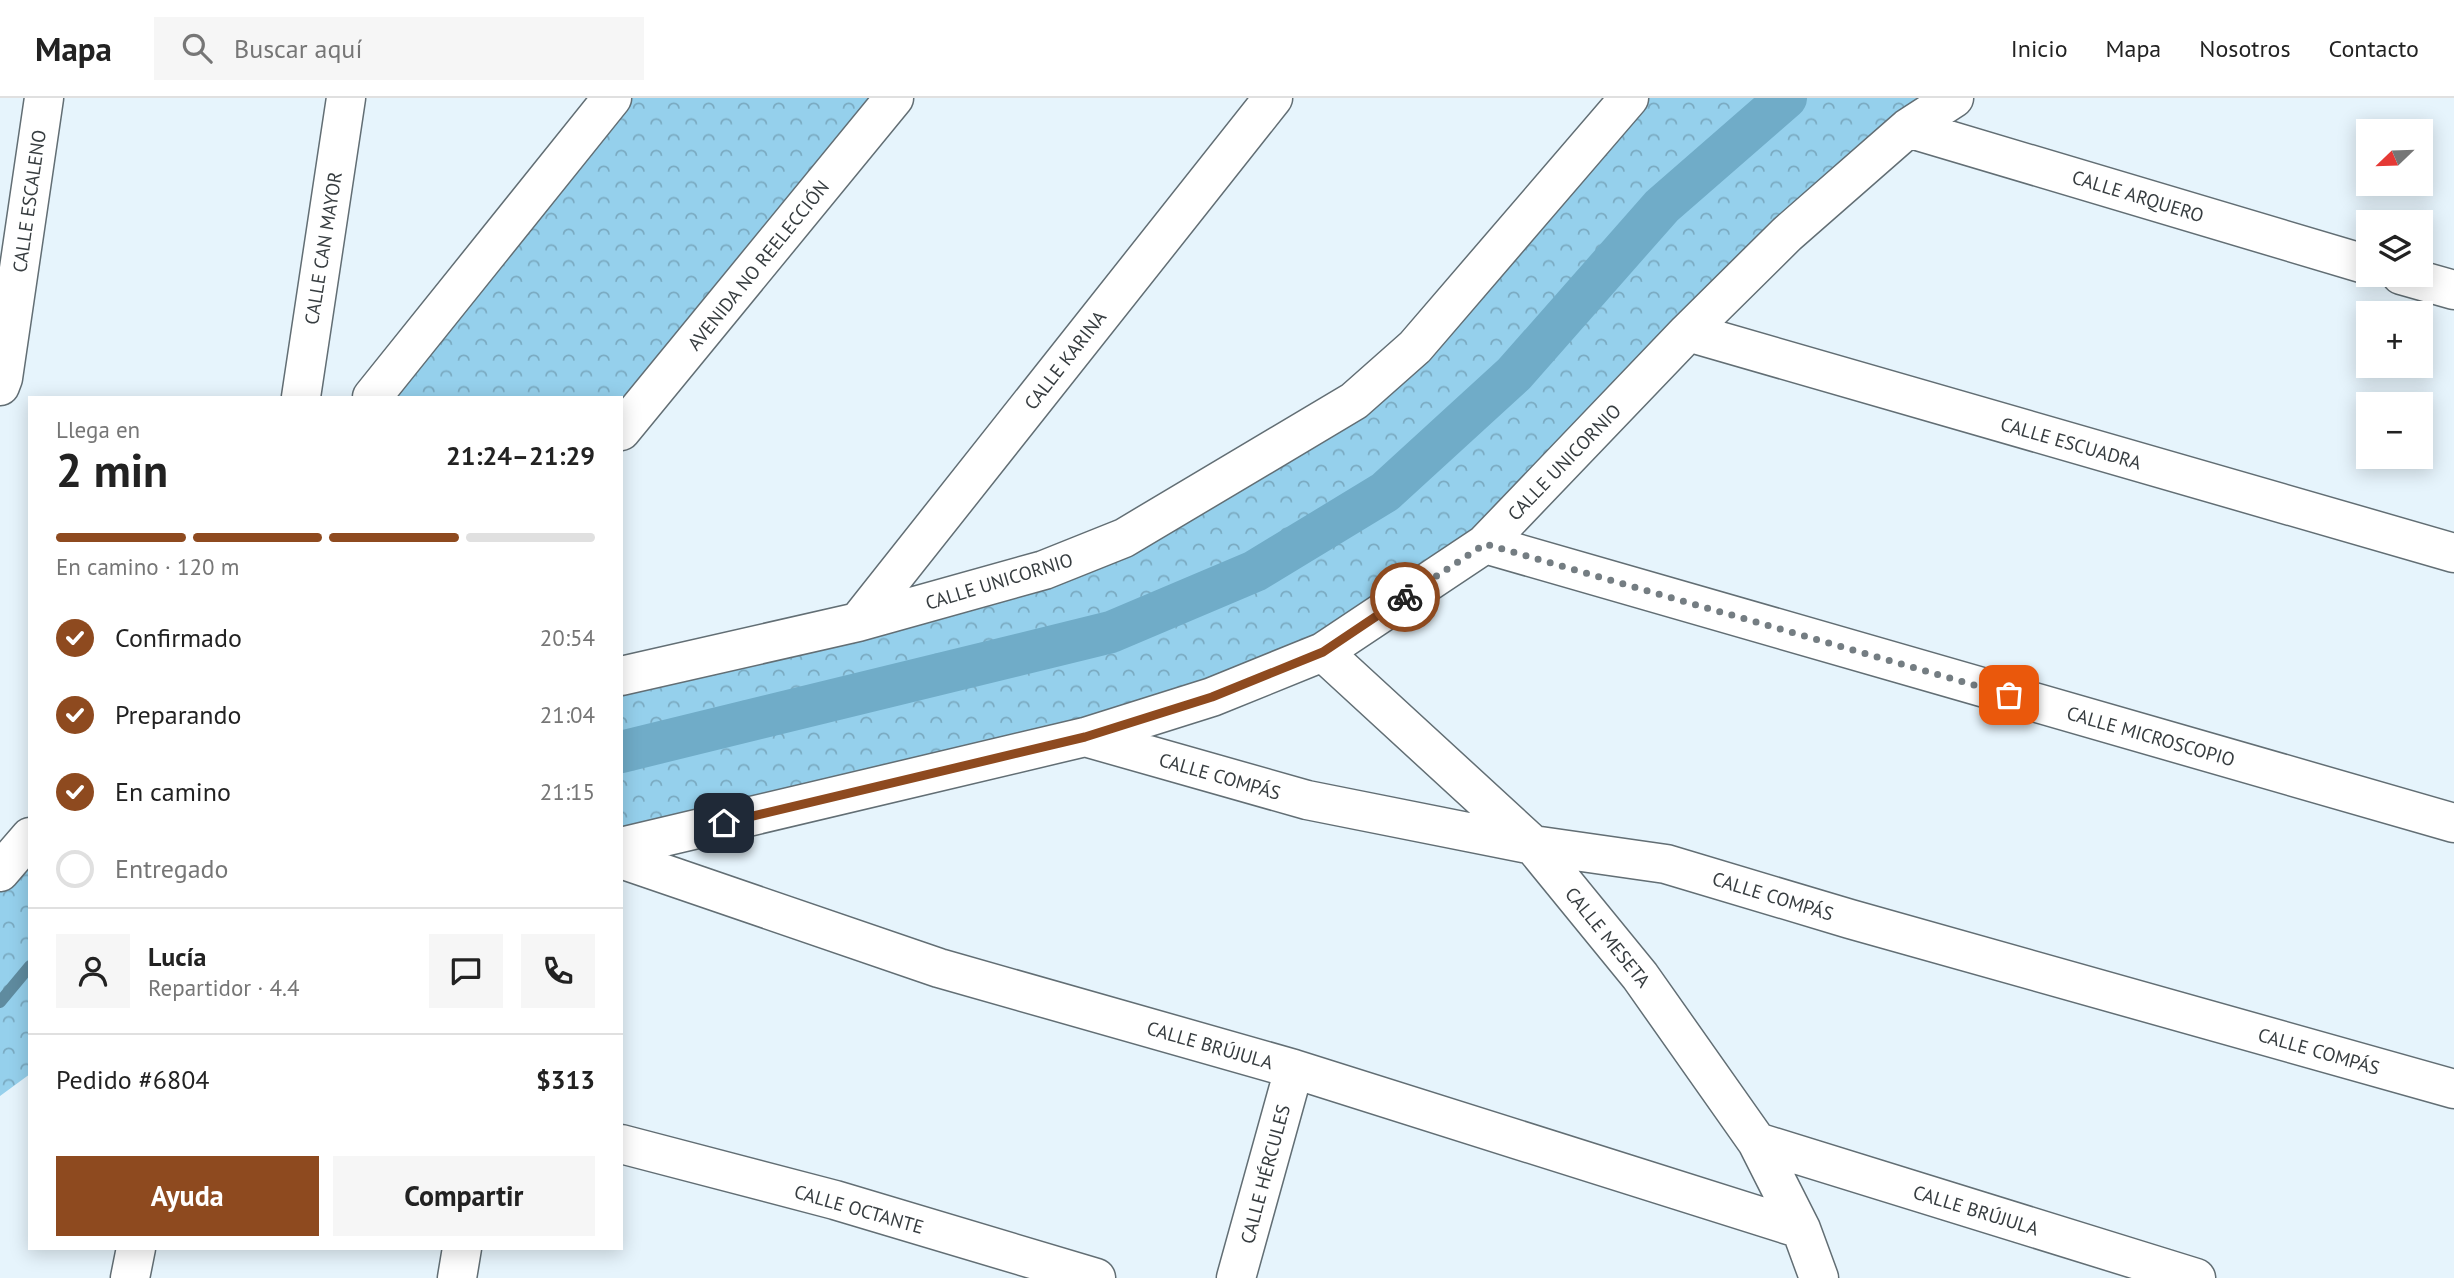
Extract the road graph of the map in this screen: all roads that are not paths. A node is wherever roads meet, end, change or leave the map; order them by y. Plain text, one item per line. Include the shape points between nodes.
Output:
1 (44, 98) edge
2 (346, 98) edge
3 (612, 98) edge
4 (894, 98) edge
5 (1273, 98) edge
6 (1629, 98) edge
7 (1954, 98) edge
8 (1908, 128) junction
9 (2356, 261) edge
10 (2433, 284) edge
11 (2454, 290) edge
12 (1688, 332) junction
13 (0, 386) edge
14 (300, 396) edge
15 (373, 396) edge
16 (623, 429) edge
17 (1485, 544) junction
18 (2454, 553) edge
19 (858, 622) junction
20 (1323, 652) junction
21 (623, 676) edge
22 (1085, 737) junction
23 (2454, 823) edge
24 (28, 839) edge
25 (1533, 845) junction
26 (623, 847) edge
27 (623, 860) edge
28 (0, 872) edge
29 (1294, 1069) junction
30 (2454, 1089) edge
31 (1757, 1142) junction
32 (623, 1145) edge
33 (1801, 1229) junction
34 (136, 1250) edge
35 (462, 1250) edge
36 (130, 1278) edge
37 (457, 1278) edge
38 (1096, 1278) edge
39 (1237, 1278) edge
40 (1819, 1278) edge
41 (2196, 1278) edge

1 - 13 street, CALLE ESCALENO
2 - 14 street, CALLE CAN MAYOR
3 - 15 street
4 - 16 street, AVENIDA NO REELECCIÓN
5 - 19 street, CALLE KARINA
6 - 19 street, CALLE UNICORNIO via 1415,347 1354,401 1124,538 1044,570
7 - 8 street, CALLE UNICORNIO
8 - 9 street, CALLE ARQUERO
8 - 12 street, CALLE UNICORNIO via 1787,234
10 - 11 street
12 - 17 street, CALLE UNICORNIO
12 - 18 street, CALLE ESCUADRA
17 - 20 street, CALLE UNICORNIO
17 - 23 street, CALLE MICROSCOPIO
19 - 21 street, CALLE UNICORNIO
20 - 22 street, CALLE UNICORNIO via 1212,697
20 - 25 street, CALLE MESETA
22 - 25 street, CALLE COMPÁS via 1307,800
22 - 26 street, CALLE UNICORNIO
24 - 28 street
25 - 30 street, CALLE COMPÁS via 1666,864
25 - 31 street, CALLE MESETA via 1640,976
27 - 29 street, CALLE BRÚJULA via 939,968
29 - 33 street, CALLE BRÚJULA
29 - 39 street, CALLE HÉRCULES
31 - 33 street, CALLE MESETA
31 - 41 street, CALLE BRÚJULA
32 - 38 street, CALLE OCTANTE via 835,1200
33 - 40 street, CALLE MESETA
34 - 36 street
35 - 37 street

